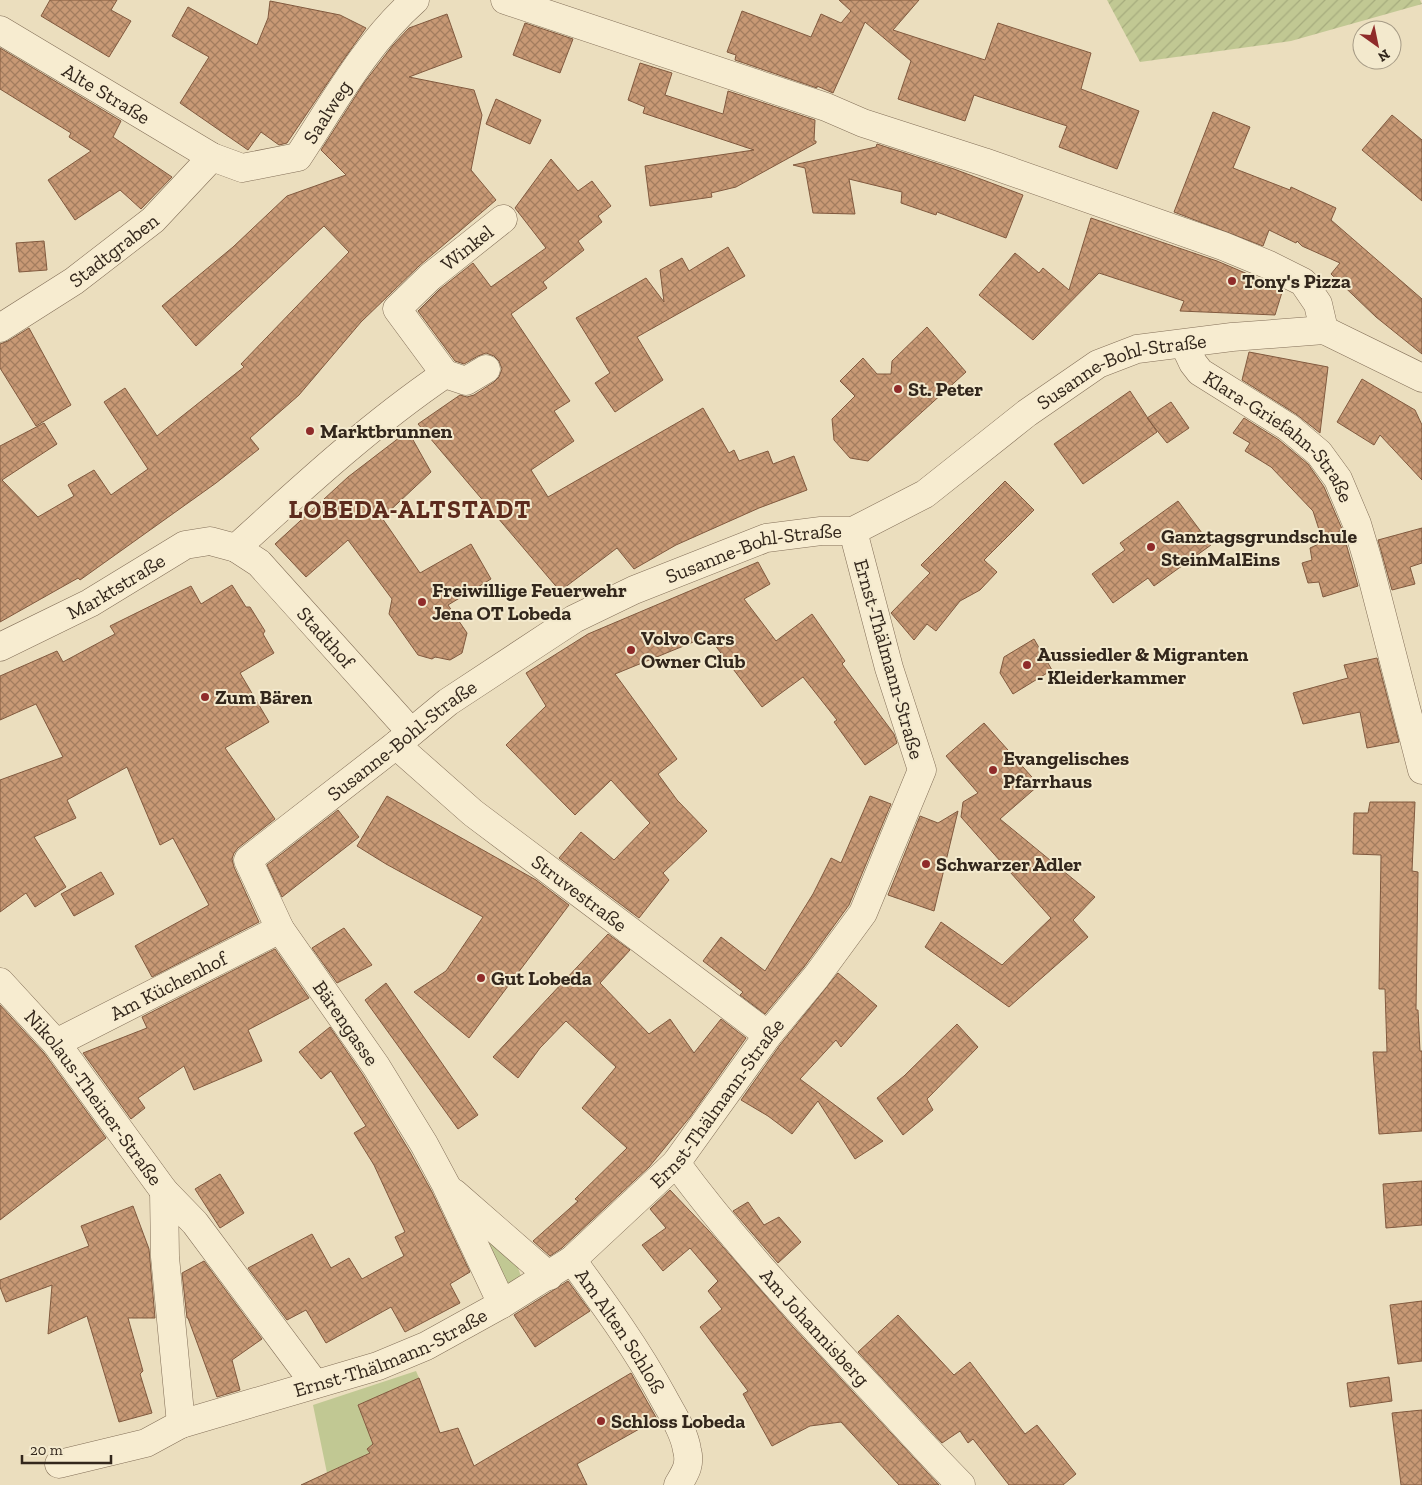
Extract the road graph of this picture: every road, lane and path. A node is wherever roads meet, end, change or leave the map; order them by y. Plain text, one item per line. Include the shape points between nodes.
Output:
1 (414, 0) edge
2 (505, 0) edge
3 (0, 30) edge
4 (212, 157) junction
5 (503, 219) dead end
6 (0, 328) edge
7 (1324, 330) junction
8 (1184, 344) junction
9 (486, 369) dead end
10 (445, 374) junction
11 (1422, 378) edge
12 (852, 531) junction
13 (236, 548) junction
14 (0, 647) edge
15 (404, 738) junction
16 (1422, 770) edge
17 (248, 860) joint
18 (280, 929) junction
19 (0, 982) edge
20 (768, 1035) junction
21 (56, 1043) junction
22 (676, 1163) junction
23 (446, 1185) junction
24 (164, 1192) junction
25 (572, 1260) junction
26 (549, 1276) junction
27 (502, 1304) junction
28 (315, 1384) junction
29 (180, 1424) junction
30 (59, 1464) dead end
31 (678, 1485) edge
32 (961, 1485) edge

1 - 4 street, Saalweg via 396,16 298,156 242,168
2 - 7 street via 826,107 863,123 994,165 1223,246 1303,282 1318,304
3 - 4 street, Alte Straße
4 - 6 street, Stadtgraben via 153,220 74,281
5 - 10 street, Winkel via 430,277 397,308
7 - 8 street, Susanne-Bohl-Straße
7 - 11 street
8 - 12 street, Susanne-Bohl-Straße via 1137,349 1098,364 1027,412 925,494
8 - 16 street, Klara-Griefahn-Straße via 1200,372 1288,427 1319,453 1338,479 1368,561
9 - 10 street via 466,381
10 - 13 street via 400,406
12 - 15 street, Susanne-Bohl-Straße via 821,530 766,538 634,590 574,619 530,647 448,702
12 - 20 street, Ernst-Thälmann-Straße via 889,668 922,770 864,913
13 - 14 street, Marktstraße via 210,542 184,545 90,603
13 - 15 street, Stadthof via 259,563
15 - 17 street, Susanne-Bohl-Straße
15 - 20 street, Struvestraße via 473,813
17 - 18 street, Bärengasse
18 - 21 street, Am Küchenhof
18 - 23 street, Bärengasse via 381,1073
19 - 21 street, Nikolaus-Theiner-Straße
20 - 22 street, Ernst-Thälmann-Straße
21 - 24 street, Nikolaus-Theiner-Straße
22 - 25 street, Ernst-Thälmann-Straße
22 - 32 street, Am Johannisberg via 763,1271
23 - 26 street, Bärengasse
23 - 27 street, Bärengasse
24 - 28 street, Nikolaus-Theiner-Straße via 195,1223
24 - 29 street, Nikolaus-Theiner-Straße via 165,1256
25 - 26 street, Ernst-Thälmann-Straße
25 - 31 street, Am Alten Schloß via 650,1374 678,1424 688,1450 688,1468
26 - 27 street, Ernst-Thälmann-Straße
27 - 28 street, Ernst-Thälmann-Straße via 426,1346 378,1366
28 - 29 street, Ernst-Thälmann-Straße
29 - 30 street, Ernst-Thälmann-Straße via 146,1443

